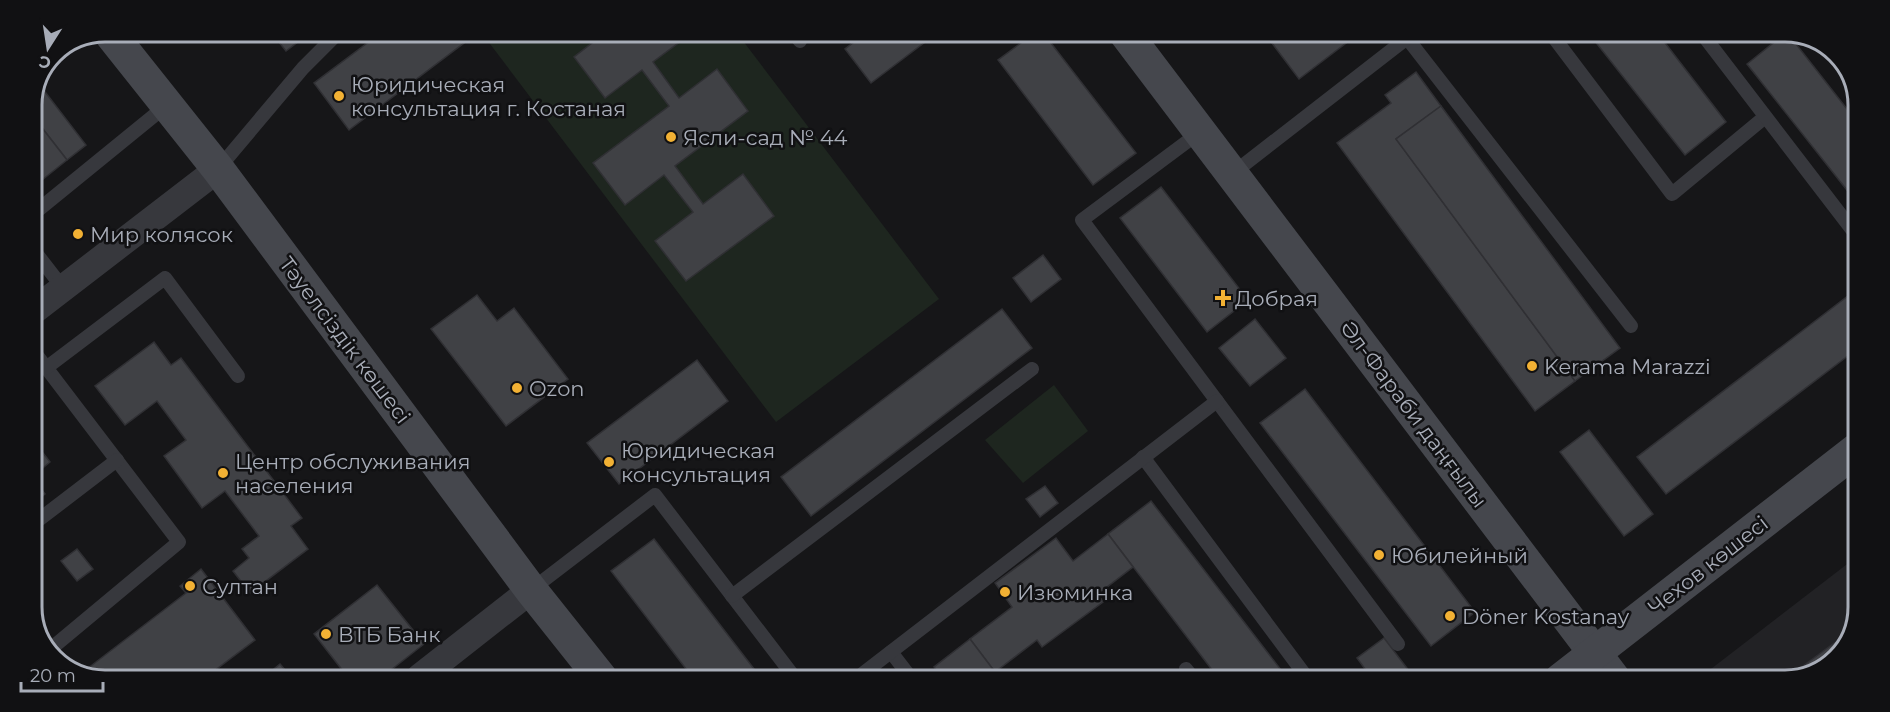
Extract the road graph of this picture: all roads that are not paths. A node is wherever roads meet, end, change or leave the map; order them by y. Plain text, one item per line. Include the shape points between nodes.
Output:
1 (117, 42) edge
2 (329, 42) edge
3 (1132, 42) edge
4 (1401, 42) edge
5 (1414, 42) edge
6 (1557, 42) edge
7 (1708, 42) edge
8 (167, 105) junction
9 (1765, 117) junction
10 (1200, 132) junction
11 (218, 169) junction
12 (1232, 174) junction
13 (42, 207) edge
14 (1848, 224) edge
15 (42, 261) edge
16 (63, 288) junction
17 (42, 304) edge
18 (1631, 326) dead end
19 (42, 363) edge
20 (46, 368) junction
21 (1032, 369) dead end
22 (238, 376) dead end
23 (1217, 401) junction
24 (1848, 456) edge
25 (1143, 457) junction
26 (117, 460) junction
27 (42, 517) edge
28 (531, 590) junction
29 (732, 596) junction
30 (1398, 644) dead end
31 (55, 645) edge
32 (891, 652) junction
33 (1594, 653) junction
34 (429, 670) edge
35 (595, 670) edge
36 (789, 670) edge
37 (867, 670) edge
38 (905, 670) edge
39 (1301, 670) edge
40 (1573, 670) edge
41 (1607, 670) edge

1 - 8 main road, Тәуелсіздік көшесі
2 - 11 lane
3 - 10 main road, Әл-Фараби даңғылы
4 - 12 lane
5 - 18 lane
6 - 9 lane via 1672,194
7 - 9 lane
8 - 11 main road, Тәуелсіздік көшесі
8 - 13 lane
9 - 14 lane
10 - 12 main road, Әл-Фараби даңғылы
10 - 23 lane via 1082,220
11 - 16 street
11 - 28 main road, Тәуелсіздік көшесі
12 - 33 main road, Әл-Фараби даңғылы
15 - 16 lane
16 - 17 street
19 - 20 lane
20 - 22 lane via 165,278
20 - 26 lane
21 - 29 lane
23 - 25 lane
23 - 30 lane
24 - 33 main road, Чехов көшесі
25 - 32 lane
25 - 39 lane
26 - 27 lane
26 - 31 lane via 178,542
28 - 29 lane via 655,495
28 - 34 street
28 - 35 main road, Тәуелсіздік көшесі
29 - 36 lane
32 - 37 lane
32 - 38 lane
33 - 40 main road, Чехов көшесі
33 - 41 main road, Әл-Фараби даңғылы

